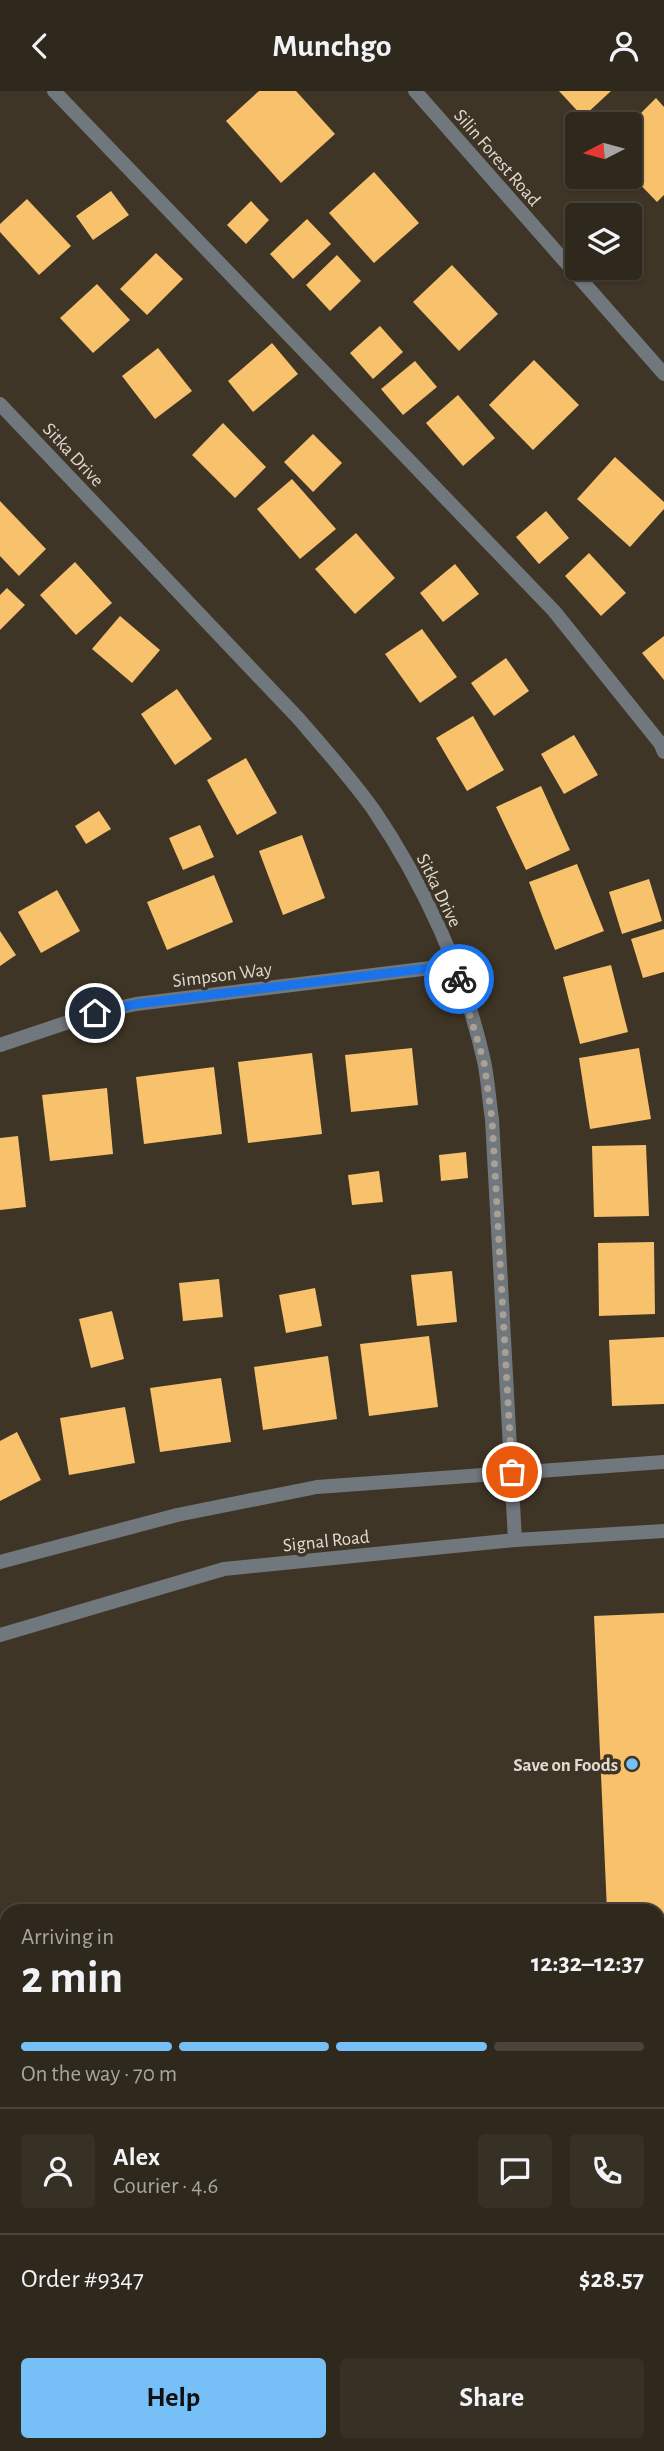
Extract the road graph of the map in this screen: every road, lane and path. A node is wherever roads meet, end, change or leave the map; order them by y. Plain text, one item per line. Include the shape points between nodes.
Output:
1 (54, 91) edge
2 (415, 91) edge
3 (664, 375) edge
4 (0, 404) edge
5 (664, 752) edge
6 (454, 965) junction
7 (0, 1045) edge
8 (664, 1462) edge
9 (512, 1472) junction
10 (664, 1531) edge
11 (515, 1540) junction
12 (0, 1562) edge
13 (0, 1635) edge

1 - 5 street via 554,611
2 - 3 street, Silin Forest Road
4 - 6 street, Sitka Drive via 341,766 405,861
6 - 7 street, Simpson Way via 136,1004
6 - 9 street, Sitka Drive via 484,1062 492,1119
8 - 9 street
9 - 11 street, Sitka Drive
9 - 12 street via 317,1487 177,1515
10 - 11 street, Signal Road
11 - 13 street, Signal Road via 224,1569

